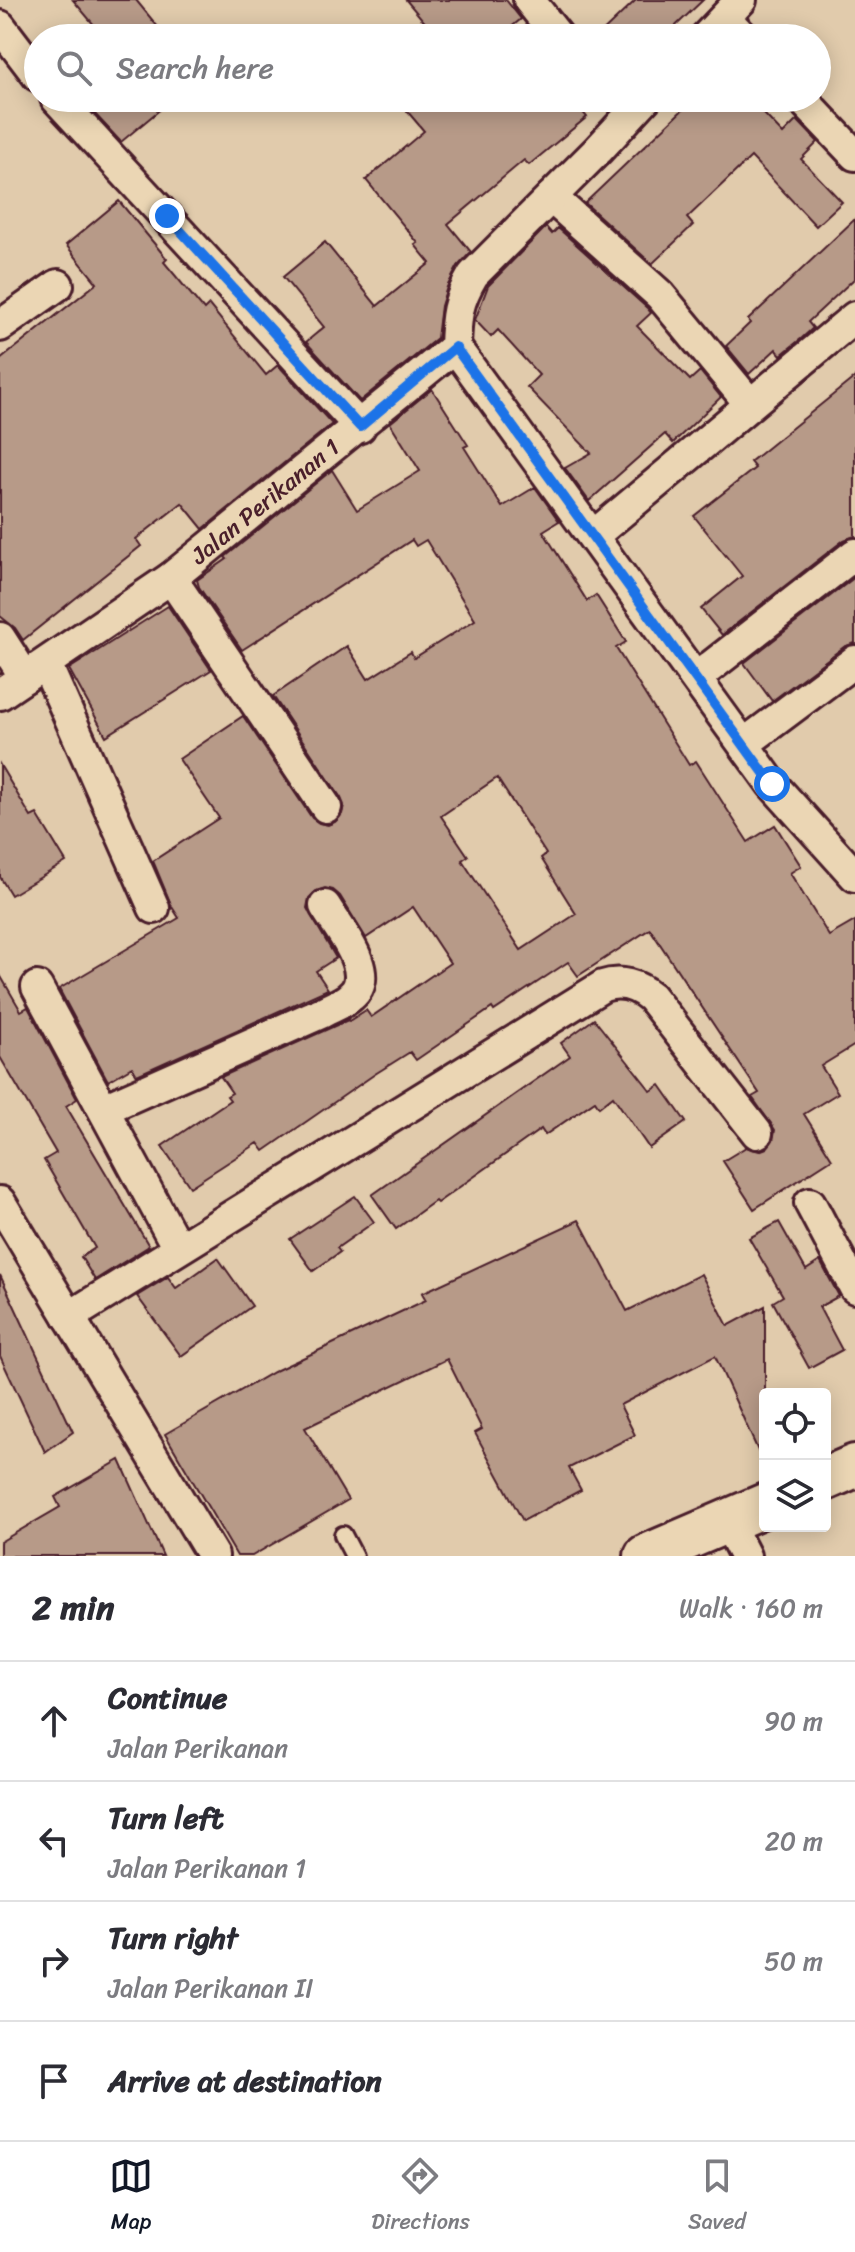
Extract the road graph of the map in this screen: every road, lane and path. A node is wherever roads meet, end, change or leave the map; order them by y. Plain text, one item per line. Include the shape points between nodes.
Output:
1 (529, 0) edge
2 (548, 24) edge
3 (0, 26) edge
4 (24, 58) edge
5 (69, 112) edge
6 (620, 112) edge
7 (814, 112) edge
8 (855, 155) edge
9 (551, 197) junction
10 (58, 285) dead end
11 (855, 317) edge
12 (0, 326) edge
13 (455, 347) junction
14 (750, 404) junction
15 (360, 427) junction
16 (593, 536) junction
17 (855, 554) edge
18 (171, 578) junction
19 (0, 638) edge
20 (855, 661) edge
21 (24, 678) edge
22 (696, 678) junction
23 (744, 744) junction
24 (326, 807) dead end
25 (855, 876) edge
26 (325, 906) dead end
27 (154, 908) dead end
28 (37, 987) dead end
29 (104, 1109) junction
30 (757, 1133) dead end
31 (0, 1202) edge
32 (810, 1203) dead end
33 (178, 1248) junction
34 (855, 1288) edge
35 (69, 1317) junction
36 (855, 1466) edge
37 (831, 1476) edge
38 (759, 1512) edge
39 (343, 1535) dead end
40 (736, 1539) edge
41 (213, 1556) edge
42 (354, 1556) edge
43 (646, 1556) edge

1 - 2 street
3 - 4 street
5 - 15 street
6 - 9 street
7 - 8 street
9 - 13 street via 473,275 456,311
9 - 14 street via 660,295
10 - 12 street
11 - 14 street
13 - 15 street, Jalan Perikanan 1
13 - 16 street
14 - 16 street
15 - 18 street, Jalan Perikanan 1
16 - 22 street
17 - 22 street
18 - 21 street, Jalan Perikanan 1
18 - 24 street
19 - 21 street
20 - 23 street
21 - 27 street
22 - 23 street
23 - 25 street via 772,784
26 - 29 street via 361,966 361,983 352,996
28 - 29 street
29 - 33 street
30 - 33 street via 651,997 640,987 614,982
31 - 35 street
32 - 34 street
33 - 35 street
35 - 41 street
36 - 37 main road
38 - 40 main road
39 - 42 lane
40 - 43 main road

